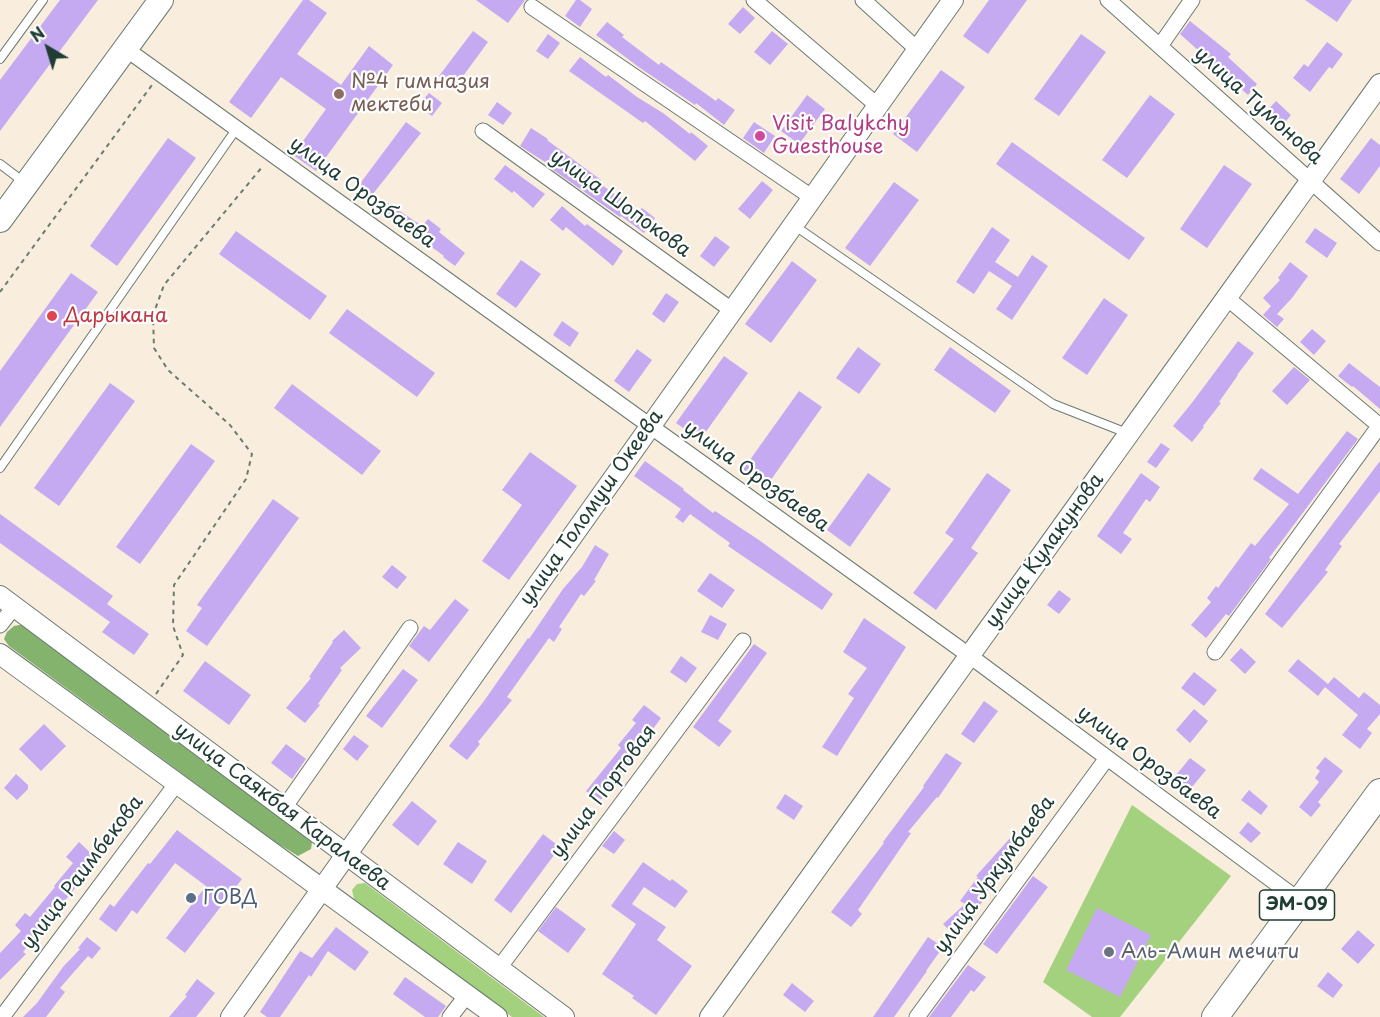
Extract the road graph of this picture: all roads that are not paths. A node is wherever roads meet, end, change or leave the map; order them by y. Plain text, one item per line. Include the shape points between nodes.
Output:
1 (43, 0) edge
2 (161, 0) edge
3 (754, 0) edge
4 (863, 0) edge
5 (953, 0) edge
6 (1108, 0) edge
7 (1192, 0) edge
8 (532, 7) dead end
9 (1160, 46) junction
10 (126, 49) junction
11 (918, 50) junction
12 (0, 60) edge
13 (1380, 84) edge
14 (878, 106) junction
15 (237, 128) junction
16 (483, 131) dead end
17 (0, 164) edge
18 (1311, 181) junction
19 (27, 183) junction
20 (813, 198) junction
21 (0, 220) edge
22 (794, 225) junction
23 (1380, 243) edge
24 (1227, 298) junction
25 (733, 311) junction
26 (1380, 425) edge
27 (650, 427) junction
28 (1129, 434) junction
29 (0, 468) edge
30 (7, 602) edge
31 (0, 626) edge
32 (410, 628) dead end
33 (743, 641) dead end
34 (1215, 652) dead end
35 (0, 654) edge
36 (969, 656) junction
37 (1107, 758) junction
38 (177, 783) junction
39 (1380, 792) edge
40 (284, 808) junction
41 (346, 854) junction
42 (322, 889) junction
43 (1300, 901) junction
44 (499, 968) junction
45 (467, 995) junction
46 (1221, 1015) edge
47 (2, 1017) edge
48 (231, 1017) edge
49 (450, 1017) edge
50 (497, 1017) edge
51 (564, 1017) edge
52 (710, 1017) edge
53 (917, 1017) edge

1 - 12 lane
2 - 10 main road
3 - 14 street
4 - 11 street
5 - 11 street, улица Толомуш Океева
6 - 9 street, улица Тумонова
7 - 9 street
8 - 20 street
9 - 18 street, улица Тумонова
10 - 15 street, улица Орозбаева
10 - 19 main road
11 - 14 street, улица Толомуш Океева
13 - 18 street, улица Кулакунова
14 - 20 street, улица Толомуш Океева
15 - 27 street, улица Орозбаева
15 - 29 lane
16 - 25 street, улица Шопокова
17 - 19 lane
18 - 23 street, улица Тумонова
18 - 24 street, улица Кулакунова
19 - 21 main road
20 - 22 street, улица Толомуш Океева
22 - 25 street, улица Толомуш Океева
22 - 28 lane via 1053,404
24 - 26 street
24 - 28 street, улица Кулакунова
25 - 27 street, улица Толомуш Океева
26 - 34 street
27 - 36 street, улица Орозбаева
27 - 41 street, улица Толомуш Океева
28 - 36 street, улица Кулакунова
30 - 31 street
30 - 40 street, улица Саякбая Каралаева
32 - 40 street
33 - 44 street, улица Портовая
35 - 38 street, улица Саякбая Каралаева
36 - 37 street, улица Орозбаева
36 - 52 street, улица Кулакунова
37 - 43 street, улица Орозбаева
37 - 53 street, улица Уркумбаева
38 - 42 street, улица Саякбая Каралаева
38 - 47 street, улица Раимбекова
39 - 43 highway, ЭМ-09
40 - 41 street, улица Саякбая Каралаева
41 - 42 street, улица Толомуш Океева
41 - 44 street, улица Саякбая Каралаева
42 - 45 street, улица Саякбая Каралаева
42 - 48 street, улица Толомуш Океева
43 - 46 highway, ЭМ-09
44 - 51 street, улица Саякбая Каралаева
45 - 49 street
45 - 50 street, улица Саякбая Каралаева

